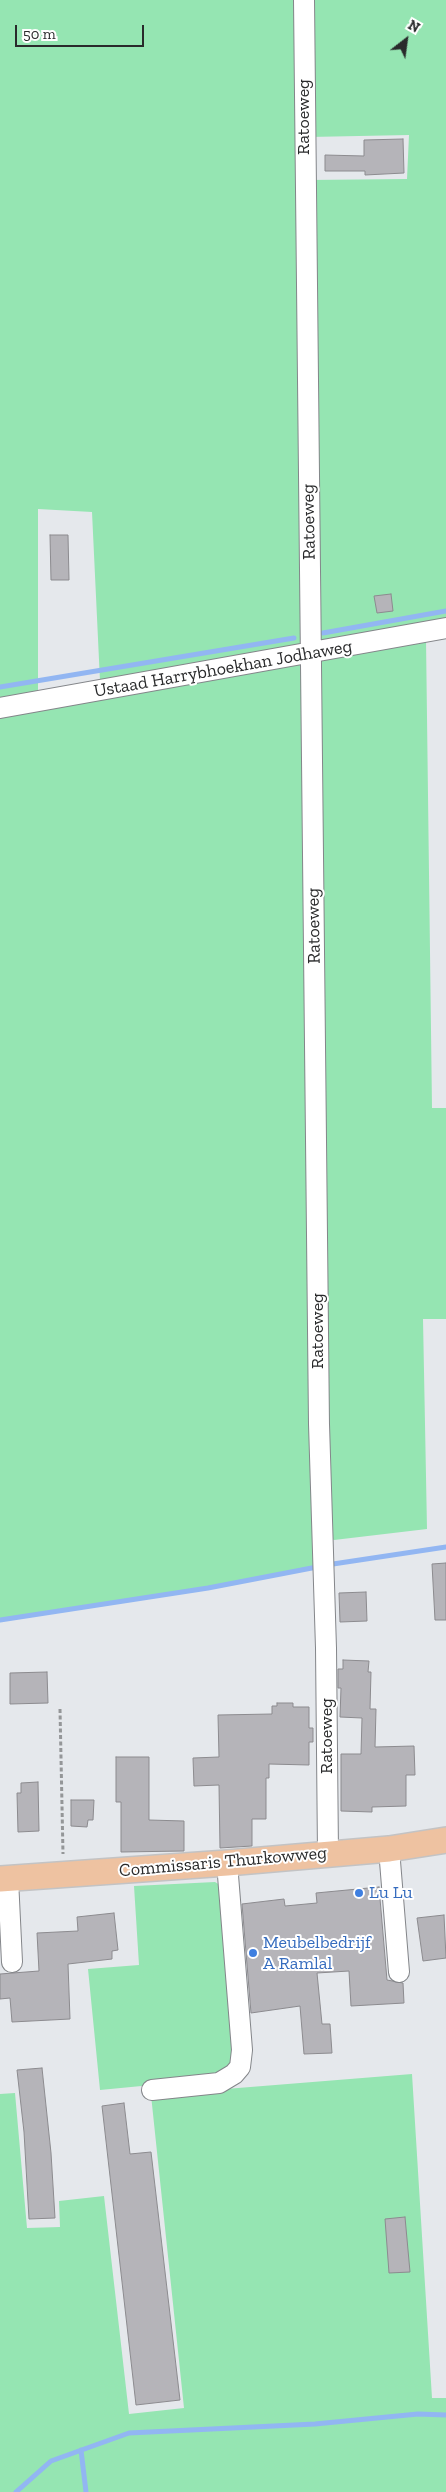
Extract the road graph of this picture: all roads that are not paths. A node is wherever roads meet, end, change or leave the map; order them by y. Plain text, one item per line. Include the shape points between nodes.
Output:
1 (304, 0) edge
2 (446, 628) edge
3 (310, 654) junction
4 (0, 708) edge
5 (446, 1840) edge
6 (389, 1849) junction
7 (328, 1853) junction
8 (227, 1863) junction
9 (4, 1879) edge
10 (12, 1962) dead end
11 (399, 1972) dead end
12 (152, 2090) dead end

1 - 3 street, Ratoeweg
2 - 3 street, Ustaad Harrybhoekhan Jodhaweg
3 - 4 street, Ustaad Harrybhoekhan Jodhaweg
3 - 7 street, Ratoeweg via 319,1424 326,1630
5 - 6 main road, Commissaris Thurkowweg
6 - 7 main road, Commissaris Thurkowweg
6 - 11 street
7 - 8 main road, Commissaris Thurkowweg
8 - 9 main road, Commissaris Thurkowweg
8 - 12 street via 242,2050 240,2067 219,2083
9 - 10 street

